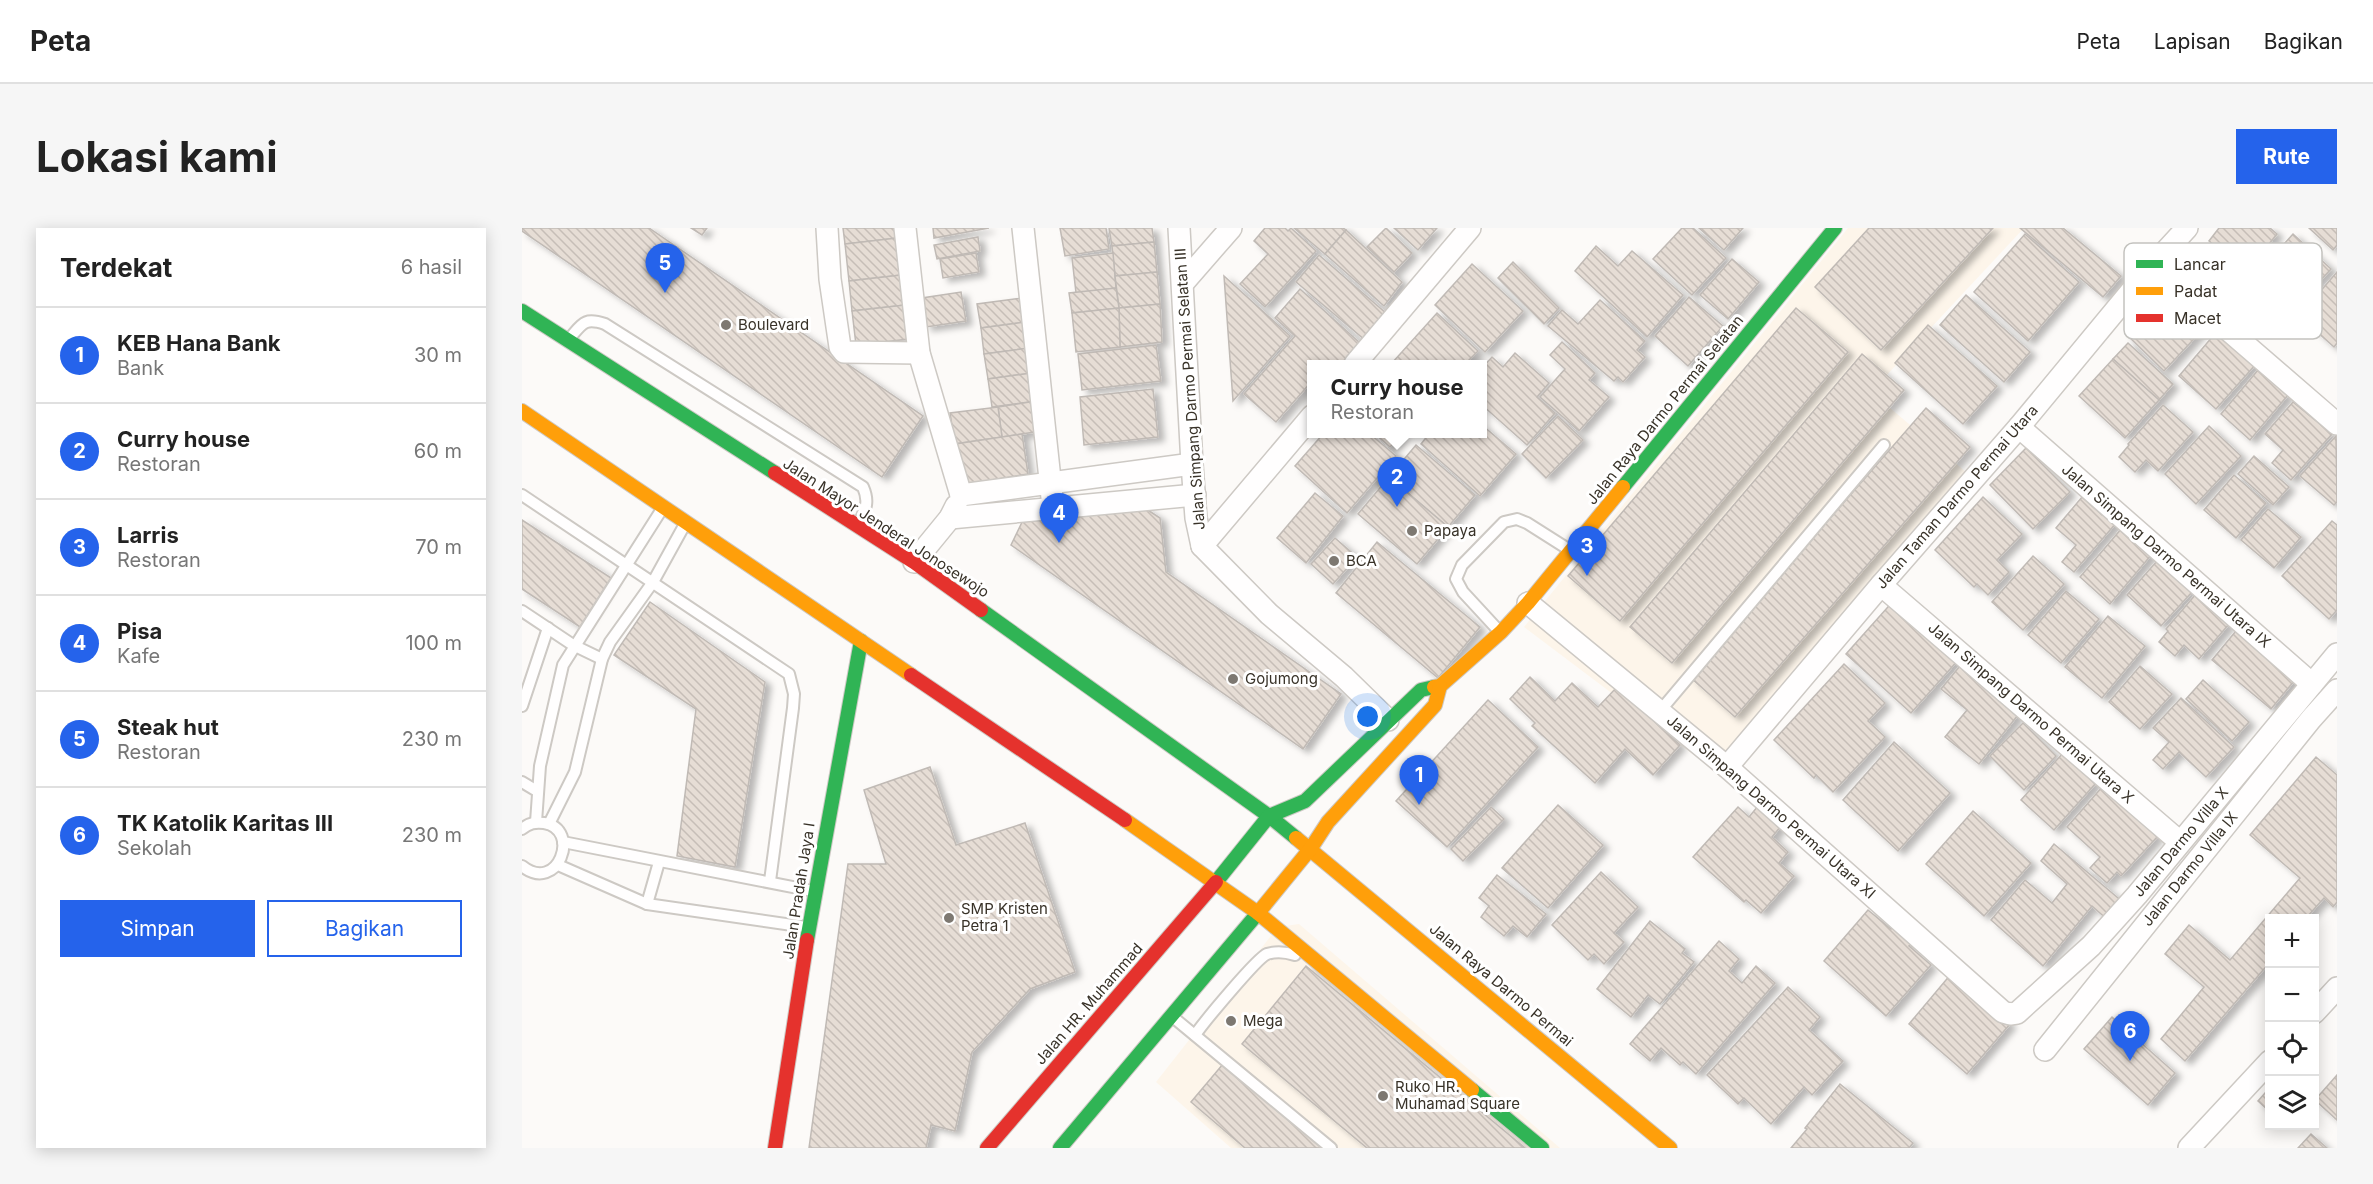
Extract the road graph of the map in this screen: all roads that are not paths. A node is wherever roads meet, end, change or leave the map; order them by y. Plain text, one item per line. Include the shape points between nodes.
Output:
1 (827, 228) edge
2 (905, 228) edge
3 (1023, 228) edge
4 (1179, 228) edge
5 (1231, 228) edge
6 (1470, 228) edge
7 (1835, 228) edge
8 (2187, 228) edge
9 (2173, 243) edge
10 (1183, 283) junction
11 (2124, 300) edge
12 (522, 311) edge
13 (2239, 339) edge
14 (568, 340) junction
15 (919, 353) junction
16 (1358, 360) edge
17 (522, 411) edge
18 (1307, 421) edge
19 (2337, 424) edge
20 (2019, 427) junction
21 (1884, 445) dead end
22 (1192, 464) junction
23 (1051, 482) junction
24 (522, 495) edge
25 (961, 495) junction
26 (1195, 495) junction
27 (663, 507) junction
28 (1053, 507) junction
29 (950, 518) junction
30 (686, 523) junction
31 (857, 527) junction
32 (1202, 546) junction
33 (1570, 551) junction
34 (914, 562) junction
35 (626, 564) junction
36 (653, 582) junction
37 (1881, 585) junction
38 (1528, 603) junction
39 (522, 612) edge
40 (548, 628) junction
41 (1501, 632) junction
42 (861, 641) junction
43 (573, 645) junction
44 (2337, 654) edge
45 (602, 659) junction
46 (2312, 684) junction
47 (1440, 686) junction
48 (2337, 690) edge
49 (522, 706) edge
50 (1660, 711) junction
51 (1388, 720) junction
52 (1727, 767) junction
53 (522, 782) edge
54 (537, 791) junction
55 (1269, 816) junction
56 (536, 822) junction
57 (549, 824) junction
58 (522, 829) edge
59 (564, 842) junction
60 (2180, 842) junction
61 (1311, 848) junction
62 (659, 862) junction
63 (558, 865) junction
64 (522, 866) edge
65 (770, 881) junction
66 (1216, 882) junction
67 (815, 891) junction
68 (647, 904) junction
69 (1258, 913) junction
70 (810, 927) junction
71 (2337, 988) edge
72 (2319, 1008) edge
73 (2010, 1014) joint
74 (1172, 1016) junction
75 (1195, 1035) junction
76 (2045, 1050) dead end
77 (2265, 1066) edge
78 (775, 1148) edge
79 (987, 1148) edge
80 (1060, 1148) edge
81 (1331, 1148) edge
82 (1534, 1148) edge
83 (1542, 1148) edge
84 (1670, 1148) edge
85 (2189, 1148) edge

1 - 15 street via 840,347 844,352
2 - 15 street
3 - 23 street
4 - 10 street, Jalan Simpang Darmo Permai Selatan III
5 - 10 street
6 - 16 street
7 - 33 main road, Jalan Raya Darmo Permai Selatan
8 - 9 street, Jalan Taman Darmo Permai Utara
10 - 22 street, Jalan Simpang Darmo Permai Selatan III
11 - 20 street, Jalan Taman Darmo Permai Utara
12 - 14 main road, Jalan Mayor Jenderal Jonosewojo
13 - 19 street
14 - 31 main road, Jalan Mayor Jenderal Jonosewojo
14 - 31 lane via 584,322 604,324 863,487 867,507
15 - 25 street
17 - 27 main road
18 - 32 street
20 - 37 street, Jalan Taman Darmo Permai Utara
20 - 46 street, Jalan Simpang Darmo Permai Utara IX
21 - 50 lane
22 - 23 street
22 - 26 street, Jalan Simpang Darmo Permai Selatan III
23 - 25 street
23 - 28 street
24 - 35 lane
25 - 29 street
26 - 28 street
26 - 32 street, Jalan Simpang Darmo Permai Selatan III
27 - 30 main road
27 - 35 lane
28 - 29 street
29 - 34 street
30 - 36 lane
30 - 42 main road
31 - 34 main road, Jalan Mayor Jenderal Jonosewojo
32 - 51 street, Jalan Simpang Darmo Permai Selatan III via 1269,614
33 - 38 main road, Jalan Raya Darmo Permai Selatan
33 - 41 lane via 1517,519 1504,522 1462,565 1456,579 1463,592
34 - 55 main road, Jalan Mayor Jenderal Jonosewojo
35 - 36 lane
35 - 43 lane
36 - 45 lane
36 - 65 lane via 789,674 793,708
37 - 52 street, Jalan Taman Darmo Permai Utara
37 - 60 street, Jalan Simpang Darmo Permai Utara X
38 - 41 main road, Jalan Raya Darmo Permai Selatan
38 - 50 street, Jalan Simpang Darmo Permai Utara XI
39 - 40 lane
40 - 43 lane
40 - 49 lane
41 - 47 main road, Jalan Raya Darmo Permai Selatan
42 - 66 main road
42 - 67 main road, Jalan Pradah Jaya I
43 - 45 lane
43 - 54 lane via 563,664
44 - 46 street, Jalan Darmo Villa X
45 - 57 lane via 574,772
46 - 60 street, Jalan Darmo Villa X
47 - 51 main road, Jalan Raya Darmo Permai Selatan via 1421,690
47 - 61 main road, Jalan Raya Darmo Permai Selatan via 1436,705 1328,822
48 - 76 street, Jalan Darmo Villa IX
50 - 52 street, Jalan Simpang Darmo Permai Utara XI
51 - 55 main road, Jalan Raya Darmo Permai Selatan via 1305,801
52 - 73 street, Jalan Simpang Darmo Permai Utara XI via 2003,1012
53 - 54 lane
54 - 56 lane
55 - 61 main road, Jalan Mayor Jenderal Jonosewojo
55 - 66 main road, Jalan HR. Muhammad
56 - 57 lane
56 - 58 lane
57 - 59 lane
59 - 62 lane
59 - 63 lane via 564,854
60 - 73 street, Jalan Darmo Villa X via 2091,946 2017,1013
61 - 69 main road, Jalan Raya Darmo Permai Selatan
61 - 84 main road, Jalan Raya Darmo Permai
62 - 65 lane
62 - 68 lane
63 - 64 lane via 536,873
63 - 68 lane
65 - 67 lane
66 - 69 main road
66 - 79 main road, Jalan HR. Muhammad
67 - 70 main road, Jalan Pradah Jaya I
68 - 70 lane
69 - 74 main road
69 - 83 main road
70 - 78 main road, Jalan Pradah Jaya I
71 - 72 street
74 - 75 lane
74 - 80 main road
75 - 81 lane
75 - 82 lane via 1265,954 1284,952 1302,957
77 - 85 street

